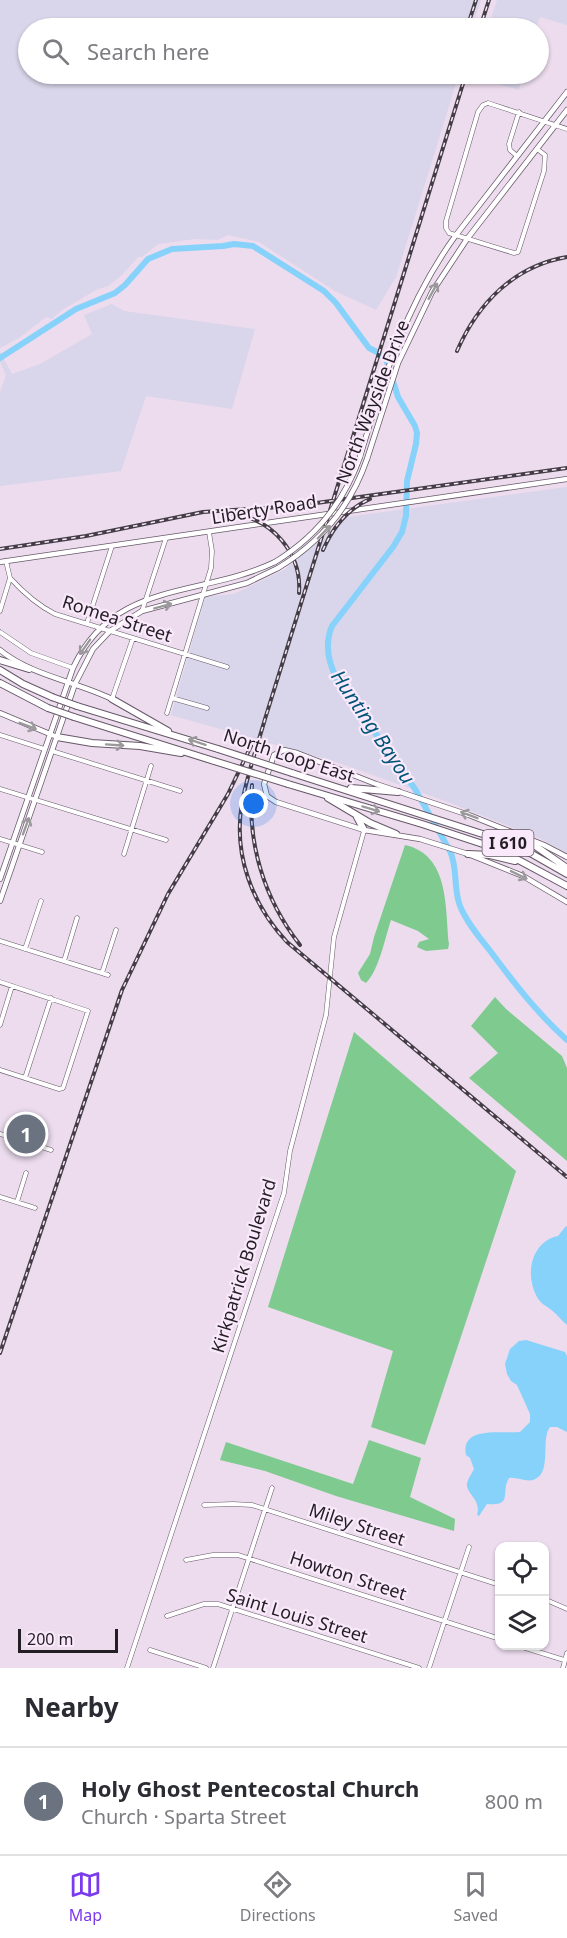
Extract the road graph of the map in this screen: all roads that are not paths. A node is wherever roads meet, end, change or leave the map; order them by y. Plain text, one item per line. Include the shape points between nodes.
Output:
1 (567, 92) edge
2 (567, 110) edge
3 (519, 112) junction
4 (546, 120) junction
5 (556, 124) junction
6 (567, 129) edge
7 (537, 148) junction
8 (517, 156) junction
9 (493, 187) junction
10 (502, 194) junction
11 (456, 236) junction
12 (467, 239) junction
13 (567, 478) edge
14 (209, 532) junction
15 (166, 538) junction
16 (112, 546) junction
17 (6, 561) junction
18 (0, 562) edge
19 (10, 578) junction
20 (207, 583) junction
21 (204, 595) junction
22 (146, 600) junction
23 (0, 611) edge
24 (142, 611) junction
25 (87, 624) junction
26 (100, 628) junction
27 (110, 631) junction
28 (0, 632) edge
29 (133, 638) junction
30 (0, 650) edge
31 (185, 654) junction
32 (0, 660) edge
33 (227, 667) dead end
34 (73, 668) junction
35 (29, 669) junction
36 (0, 670) edge
37 (68, 681) junction
38 (0, 683) edge
39 (75, 684) junction
40 (172, 698) junction
41 (112, 699) junction
42 (207, 708) dead end
43 (0, 713) edge
44 (167, 713) dead end
45 (49, 734) junction
46 (0, 735) edge
47 (176, 736) junction
48 (57, 737) junction
49 (44, 748) junction
50 (52, 751) junction
51 (187, 752) junction
52 (151, 766) dead end
53 (146, 780) junction
54 (337, 787) junction
55 (0, 789) edge
56 (180, 791) dead end
57 (398, 792) junction
58 (321, 793) junction
59 (27, 797) junction
60 (35, 800) junction
61 (354, 814) junction
62 (131, 829) junction
63 (364, 830) junction
64 (396, 834) junction
65 (520, 836) junction
66 (0, 839) edge
67 (166, 840) dead end
68 (12, 843) junction
69 (19, 845) junction
70 (42, 852) dead end
71 (124, 854) dead end
72 (468, 854) junction
73 (567, 857) edge
74 (528, 864) junction
75 (567, 868) edge
76 (567, 874) edge
77 (0, 879) edge
78 (567, 886) edge
79 (1, 895) edge
80 (0, 901) edge
81 (41, 901) dead end
82 (567, 902) edge
83 (77, 918) dead end
84 (116, 930) dead end
85 (0, 941) edge
86 (25, 948) junction
87 (64, 961) junction
88 (102, 973) junction
89 (108, 975) dead end
90 (0, 982) edge
91 (12, 986) junction
92 (51, 998) junction
93 (0, 1025) edge
94 (0, 1070) edge
95 (25, 1078) junction
96 (0, 1134) edge
97 (51, 1150) dead end
98 (26, 1173) dead end
99 (0, 1197) edge
100 (17, 1202) junction
101 (35, 1208) dead end
102 (272, 1488) dead end
103 (204, 1505) dead end
104 (264, 1509) junction
105 (469, 1547) dead end
106 (248, 1558) junction
107 (186, 1560) dead end
108 (460, 1572) junction
109 (495, 1583) edge
110 (549, 1601) edge
111 (232, 1608) junction
112 (567, 1610) edge
113 (167, 1616) dead end
114 (444, 1622) junction
115 (495, 1637) edge
116 (150, 1650) dead end
117 (532, 1650) edge
118 (567, 1653) edge
119 (564, 1660) junction
120 (127, 1668) edge
121 (206, 1668) edge
122 (213, 1668) edge
123 (418, 1668) edge
124 (429, 1668) edge
125 (562, 1668) edge

1 - 4 main road, North Wayside Drive
2 - 5 main road, North Wayside Drive
3 - 4 street
3 - 8 street via 509,144
3 - 11 street via 488,103 478,112 445,226
4 - 5 street
4 - 8 main road, North Wayside Drive
5 - 6 street
5 - 7 main road, North Wayside Drive
7 - 10 main road, North Wayside Drive
7 - 12 street via 544,155 544,171 520,250 511,252
8 - 9 main road, North Wayside Drive
9 - 10 main road
9 - 11 main road, North Wayside Drive
10 - 12 main road, North Wayside Drive
11 - 12 street
11 - 20 main road, North Wayside Drive, bridge via 423,286 393,350 360,457 344,493 325,521 275,562
21 -> 12 main road, North Wayside Drive, bridge via 247,583 278,568 332,524 351,497 368,459 398,363 432,292
13 - 14 main road, Liberty Road
14 - 15 main road, Liberty Road
14 - 20 street via 212,551
15 - 16 main road, Liberty Road
15 - 22 street
16 - 17 main road, Liberty Road
16 - 25 street
17 - 18 main road, Liberty Road
17 - 19 street
19 - 23 street
19 - 25 street, Romea Street via 44,608
20 - 21 street
20 - 22 main road, North Wayside Drive
24 -> 21 main road, North Wayside Drive
21 - 31 street
22 - 24 street
22 - 26 main road, North Wayside Drive via 128,607
24 - 27 main road, North Wayside Drive
25 - 26 street, Romea Street
26 - 27 street, Romea Street
26 -> 34 main road, North Wayside Drive via 83,647
27 - 29 street, Romea Street
27 - 39 main road, North Wayside Drive via 93,649
28 - 34 street via 31,652
29 - 31 street, Romea Street
29 - 41 street
30 - 35 main road
31 - 33 street, Romea Street
31 - 40 street
32 - 35 highway
34 - 37 main road, North Wayside Drive
35 - 37 main road
36 - 47 highway, North Loop East / I 610, bridge via 52,697
37 - 39 main road
37 - 45 main road, North Wayside Drive
38 - 51 highway, North Loop East / I 610, bridge via 48,708
39 - 41 main road
39 - 48 main road, North Wayside Drive
40 - 42 street
40 - 44 street
41 - 47 highway
43 -> 45 main road
45 - 48 main road
45 - 49 main road, North Wayside Drive
46 - 49 street
54 -> 47 highway, North Loop East / I 610, bridge
48 - 50 main road, North Wayside Drive
48 -> 51 highway
49 - 59 main road, North Wayside Drive
50 - 53 street
50 - 60 main road, North Wayside Drive
51 - 58 highway, North Loop East / I 610, bridge
52 - 53 street
53 - 56 street
53 - 62 street
54 - 57 highway
54 - 76 highway, North Loop East / I 610 via 513,845
55 - 59 street
57 - 63 main road via 297,753 284,750 274,755 264,784 269,798
65 -> 57 main road
58 - 61 highway
58 -> 74 highway, North Loop East / I 610 via 498,849
59 - 60 street
59 - 68 main road, North Wayside Drive
60 - 62 street
69 -> 60 main road, North Wayside Drive
61 - 63 highway
61 - 64 highway
62 - 67 street
62 - 71 street
63 - 64 main road
63 - 120 street, Kirkpatrick Boulevard via 333,937 326,1015 290,1151 284,1193
64 - 72 main road
65 - 73 main road
65 - 75 highway
66 - 68 street
68 - 69 street
68 - 77 main road, North Wayside Drive
69 - 70 street
69 - 79 main road, North Wayside Drive
72 - 74 highway
72 -> 82 main road via 523,876
74 - 78 highway, North Loop East / I 610
79 - 80 main road, North Wayside Drive
81 - 86 street
83 - 87 street
84 - 88 street
85 - 86 street
86 - 87 street
87 - 88 street
88 - 89 street
90 - 91 street
91 - 92 street
91 - 93 street
92 - 95 street
92 - 95 street via 88,1011 63,1088
94 - 95 street
96 - 97 street
98 - 100 street
99 - 100 street
100 - 101 street
102 - 104 street
103 - 104 street, Miley Street via 242,1504
104 - 106 street
104 - 108 street, Miley Street
105 - 108 street
106 - 107 street, Howton Street via 225,1554
106 - 111 street
106 - 114 street, Howton Street
108 - 109 street, Miley Street
108 - 114 street
110 - 112 street
111 - 113 street, Saint Louis Street via 204,1604
111 - 122 street
111 - 123 street, Saint Louis Street
114 - 115 street, Howton Street
114 - 124 street
116 - 121 street
117 - 119 street
118 - 119 street
119 - 125 street

